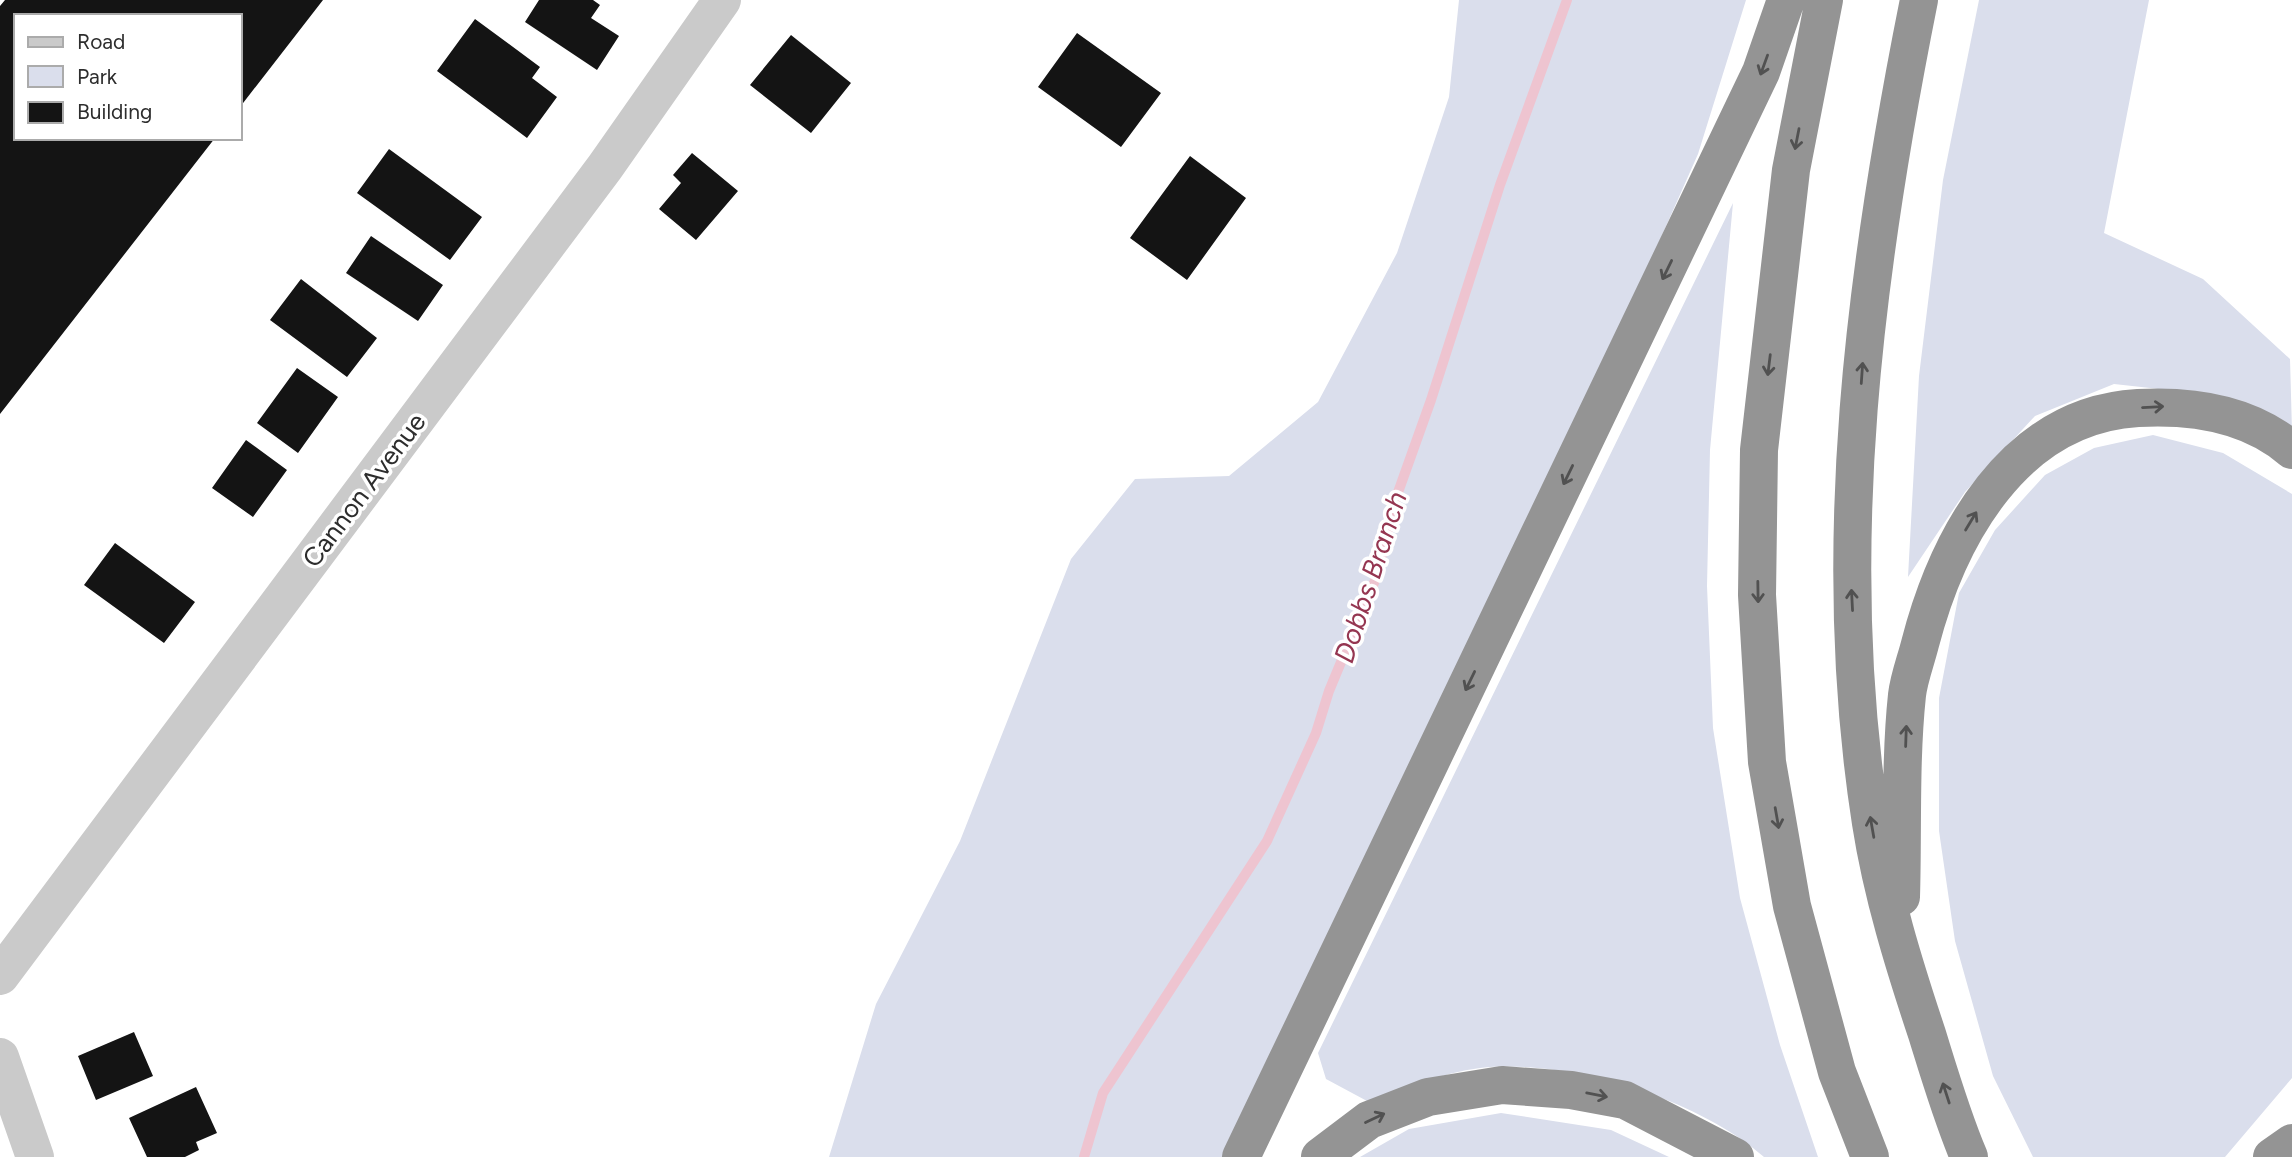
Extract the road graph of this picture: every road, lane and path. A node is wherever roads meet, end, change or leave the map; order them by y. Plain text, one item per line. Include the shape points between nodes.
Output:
1 (722, 0) edge
2 (1786, 0) edge
3 (1824, 0) edge
4 (1919, 0) edge
5 (2292, 450) edge
6 (1900, 951) junction
7 (0, 976) edge
8 (0, 1057) edge
9 (2292, 1143) edge
10 (35, 1157) edge
11 (1241, 1157) edge
12 (1320, 1157) edge
13 (1735, 1157) edge
14 (1870, 1157) edge
15 (1969, 1157) edge
16 (2272, 1157) edge

1 - 7 street, Cannon Avenue via 605,167
2 -> 11 highway via 1761,72
3 -> 14 highway via 1791,170 1760,437 1757,595 1767,762 1792,906 1837,1073
6 -> 4 highway via 1871,823 1850,559 1863,360 1879,220
6 -> 5 highway via 1907,693 1931,600 1967,527 1996,482 2032,447 2074,421 2125,409 2177,406 2225,414 2275,435
15 -> 6 highway
8 - 10 street
9 - 16 highway
12 -> 13 highway via 1369,1120 1427,1097 1502,1085 1625,1100

